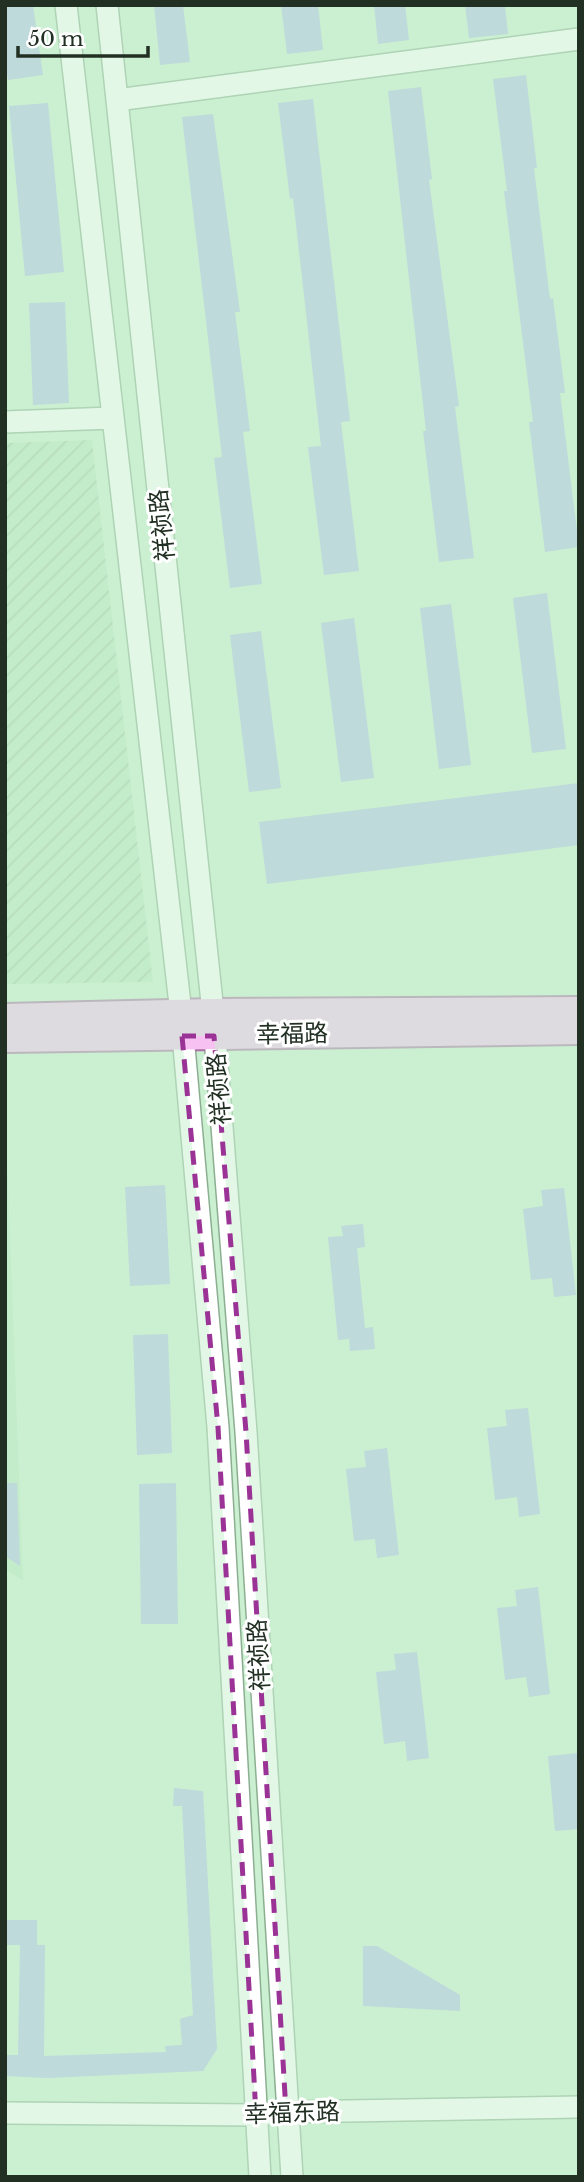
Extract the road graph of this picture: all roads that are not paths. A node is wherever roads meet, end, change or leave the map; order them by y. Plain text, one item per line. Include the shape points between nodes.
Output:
1 (66, 5) edge
2 (107, 5) edge
3 (579, 38) edge
4 (117, 100) junction
5 (112, 418) junction
6 (5, 422) edge
7 (579, 1010) edge
8 (5, 1017) edge
9 (181, 1024) junction
10 (214, 1024) junction
11 (579, 1031) edge
12 (5, 1039) edge
13 (579, 2107) edge
14 (286, 2112) junction
15 (5, 2113) edge
16 (256, 2115) junction
17 (260, 2177) edge
18 (292, 2177) edge

1 - 5 street, 祥祯路
2 - 4 street, 祥祯路
3 - 4 street
4 - 10 street, 祥祯路
5 - 6 street
5 - 9 street, 祥祯路
7 - 10 main road, 幸福路
8 - 9 main road, 幸福路
9 - 10 main road, 幸福路
9 - 12 main road, 幸福路
9 - 16 street, 祥祯路 via 218,1427
10 - 11 main road, 幸福路
10 - 14 street, 祥祯路 via 246,1432
13 - 14 street, 幸福东路
14 - 16 street, 幸福东路
14 - 18 street, 祥祯路
15 - 16 street, 幸福东路
16 - 17 street, 祥祯路

